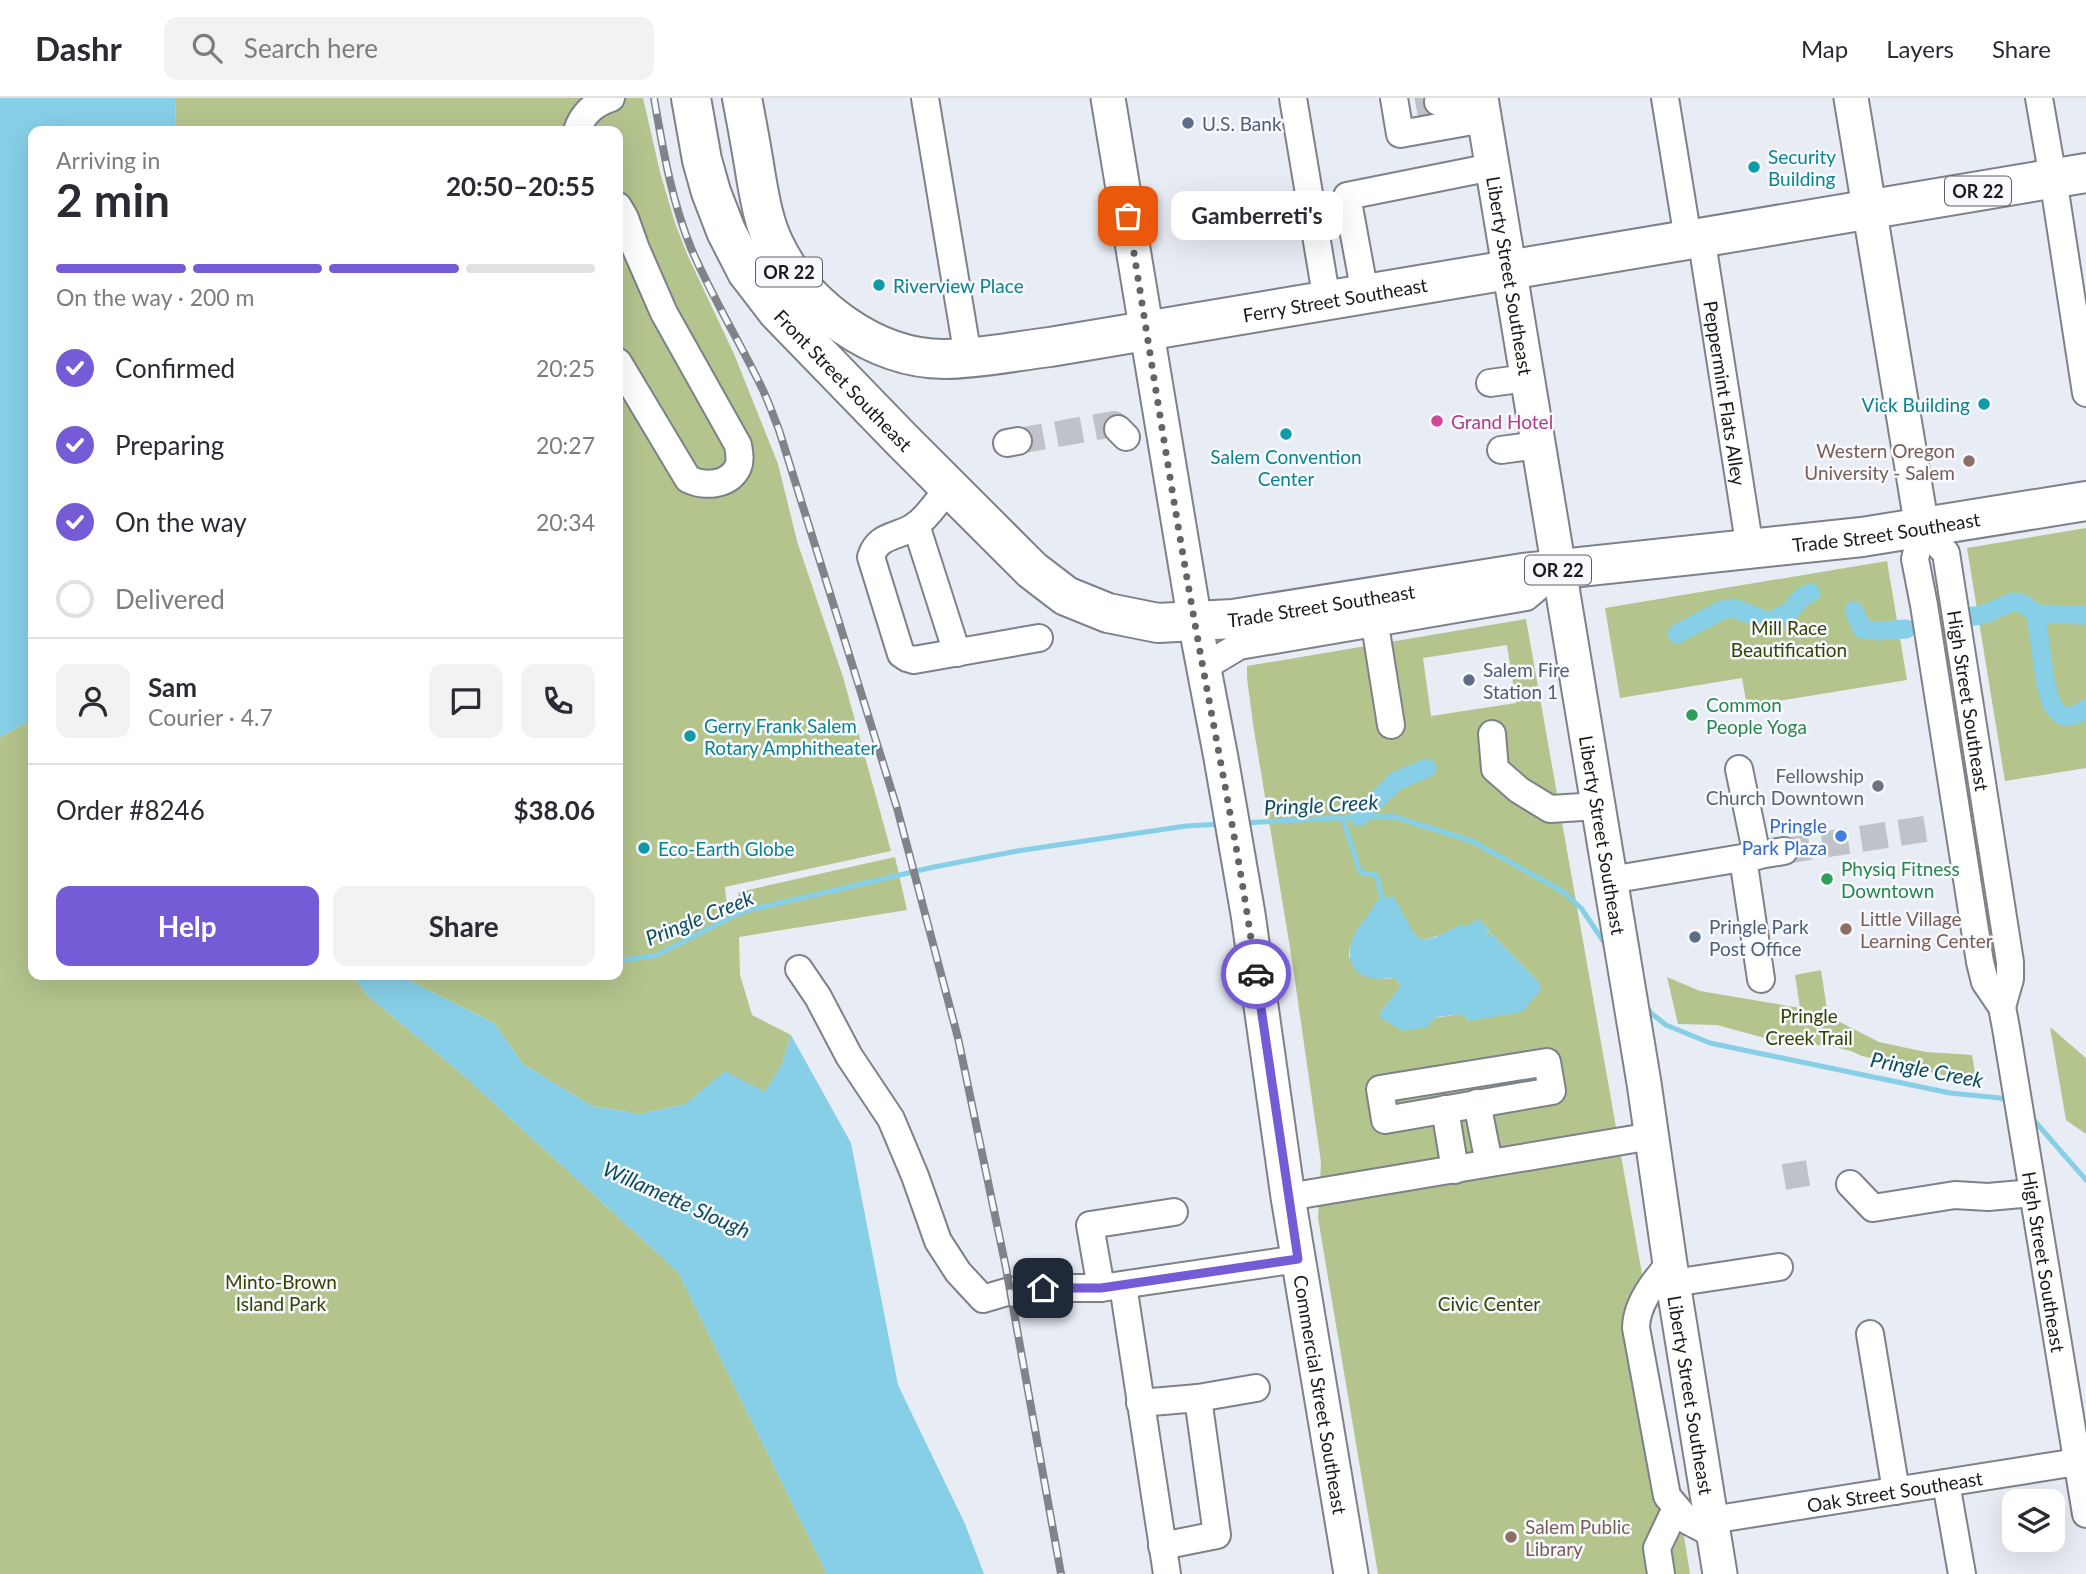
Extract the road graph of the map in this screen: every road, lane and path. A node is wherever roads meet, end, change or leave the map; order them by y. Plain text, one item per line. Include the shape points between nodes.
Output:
1 (611, 98) edge
2 (691, 98) edge
3 (742, 98) edge
4 (925, 98) edge
5 (1108, 98) edge
6 (1293, 98) edge
7 (1665, 98) edge
8 (1851, 98) edge
9 (2039, 98) edge
10 (1411, 104) edge
11 (1476, 105) edge
12 (579, 126) edge
13 (1492, 167) junction
14 (2070, 176) edge
15 (1870, 208) junction
16 (623, 215) edge
17 (1695, 237) junction
18 (1509, 268) junction
19 (1365, 295) junction
20 (1327, 301) junction
21 (1147, 330) junction
22 (968, 357) junction
23 (623, 370) edge
24 (1527, 379) junction
25 (1490, 383) dead end
26 (2086, 393) edge
27 (1537, 444) junction
28 (1501, 450) dead end
29 (949, 488) junction
30 (2086, 501) edge
31 (916, 525) junction
32 (1922, 528) junction
33 (1750, 549) junction
34 (1015, 555) joint
35 (1559, 569) junction
36 (1373, 610) junction
37 (1177, 622) junction
38 (1039, 638) dead end
39 (957, 653) junction
40 (1204, 667) junction
41 (1391, 725) dead end
42 (1492, 734) dead end
43 (1739, 769) dead end
44 (1598, 806) junction
45 (1784, 851) tunnel mouth
46 (1750, 857) junction
47 (1608, 868) junction
48 (799, 969) dead end
49 (1760, 979) dead end
50 (2002, 1007) junction
51 (1477, 1103) junction
52 (1445, 1109) junction
53 (1652, 1136) junction
54 (1489, 1163) junction
55 (1455, 1170) junction
56 (1850, 1184) dead end
57 (2033, 1193) junction
58 (1288, 1197) junction
59 (1174, 1212) dead end
60 (1298, 1259) junction
61 (1779, 1267) dead end
62 (1672, 1273) junction
63 (1112, 1287) junction
64 (1870, 1334) dead end
65 (1256, 1388) dead end
66 (1198, 1398) junction
67 (1140, 1403) junction
68 (2077, 1462) junction
69 (1945, 1483) junction
70 (1896, 1491) junction
71 (1676, 1508) junction
72 (2086, 1514) edge
73 (1712, 1527) junction
74 (1162, 1546) junction
75 (1659, 1561) edge
76 (1167, 1574) edge
77 (1351, 1574) edge
78 (1720, 1574) edge
79 (1962, 1574) edge

1 - 12 street via 589,110
2 - 29 highway, Front Street Southeast / OR 22 via 710,192 747,272 777,311
3 - 22 highway, Ferry Street Southeast / OR 22 via 762,210 789,272 845,325 873,342 916,356
4 - 22 street
5 - 21 main road
6 - 20 street
7 - 17 street, Peppermint Flats Alley
8 - 15 main road, High Street Southeast
9 - 14 street
10 - 11 street
10 - 11 street via 1400,134
11 - 13 main road, Liberty Street Southeast
13 - 18 main road, Liberty Street Southeast
13 - 19 street via 1347,196
14 - 15 highway, Ferry Street Southeast / OR 22
14 - 26 street
15 - 17 highway, Ferry Street Southeast / OR 22
15 - 32 main road, High Street Southeast
16 - 23 street via 664,313 738,444 739,466 734,473 715,484 688,479
17 - 18 highway, Ferry Street Southeast / OR 22
17 - 33 street, Peppermint Flats Alley
18 - 19 highway, Ferry Street Southeast / OR 22
18 - 24 main road, Liberty Street Southeast
19 - 20 highway, Ferry Street Southeast / OR 22
20 - 21 highway, Ferry Street Southeast / OR 22
21 - 22 highway, Ferry Street Southeast / OR 22
21 - 37 main road
24 - 25 street
24 - 27 main road, Liberty Street Southeast
27 - 28 street
27 - 35 main road, Liberty Street Southeast
29 - 31 street
29 - 34 highway, Front Street Southeast / OR 22
30 - 32 highway, Trade Street Southeast / OR 22
31 - 39 street
31 - 39 street via 879,542 871,557 901,654 914,660
32 - 33 highway, Trade Street Southeast / OR 22
32 - 50 street, High Street Southeast via 1915,559 1948,826 1985,982
32 - 50 street, High Street Southeast via 1946,554 2010,962
33 - 35 highway, Trade Street Southeast / OR 22
34 - 37 highway, Trade Street Southeast / OR 22 via 1066,596 1108,613
35 - 36 highway, Trade Street Southeast / OR 22
35 - 44 main road, Liberty Street Southeast
36 - 37 highway, Trade Street Southeast / OR 22
36 - 40 street, Trade Street Southeast via 1238,646
36 - 41 street
37 - 40 main road
38 - 39 street
40 - 58 main road, Commercial Street Southeast via 1248,915
42 - 44 street via 1495,768 1519,790 1550,808
43 - 46 street
44 - 47 main road, Liberty Street Southeast
45 - 46 street
46 - 47 street via 1650,873
46 - 49 street
47 - 53 main road, Liberty Street Southeast
48 - 63 street via 891,1119 938,1241 958,1272 984,1299 1010,1291
50 - 57 street, High Street Southeast
51 - 52 street
51 - 52 street via 1552,1091 1547,1062 1380,1089 1385,1120
51 - 54 street
52 - 55 street
53 - 54 street
53 - 62 main road, Liberty Street Southeast
54 - 55 street
55 - 58 street
56 - 57 street via 1873,1208 1955,1195
57 - 68 street, High Street Southeast
58 - 60 main road, Commercial Street Southeast
59 - 63 street via 1090,1225
60 - 63 street
60 - 77 main road, Commercial Street Southeast
61 - 62 street
62 - 71 street via 1655,1281 1636,1328 1667,1496
62 - 73 main road, Liberty Street Southeast
63 - 67 street
64 - 70 street
65 - 66 street
66 - 67 street
66 - 74 street via 1217,1535
67 - 74 street
68 - 69 street, Oak Street Southeast
68 - 72 street, High Street Southeast
69 - 70 street, Oak Street Southeast
69 - 79 street
70 - 73 street, Oak Street Southeast
71 - 73 street via 1688,1521
71 - 75 street
73 - 78 main road, Liberty Street Southeast
74 - 76 street

